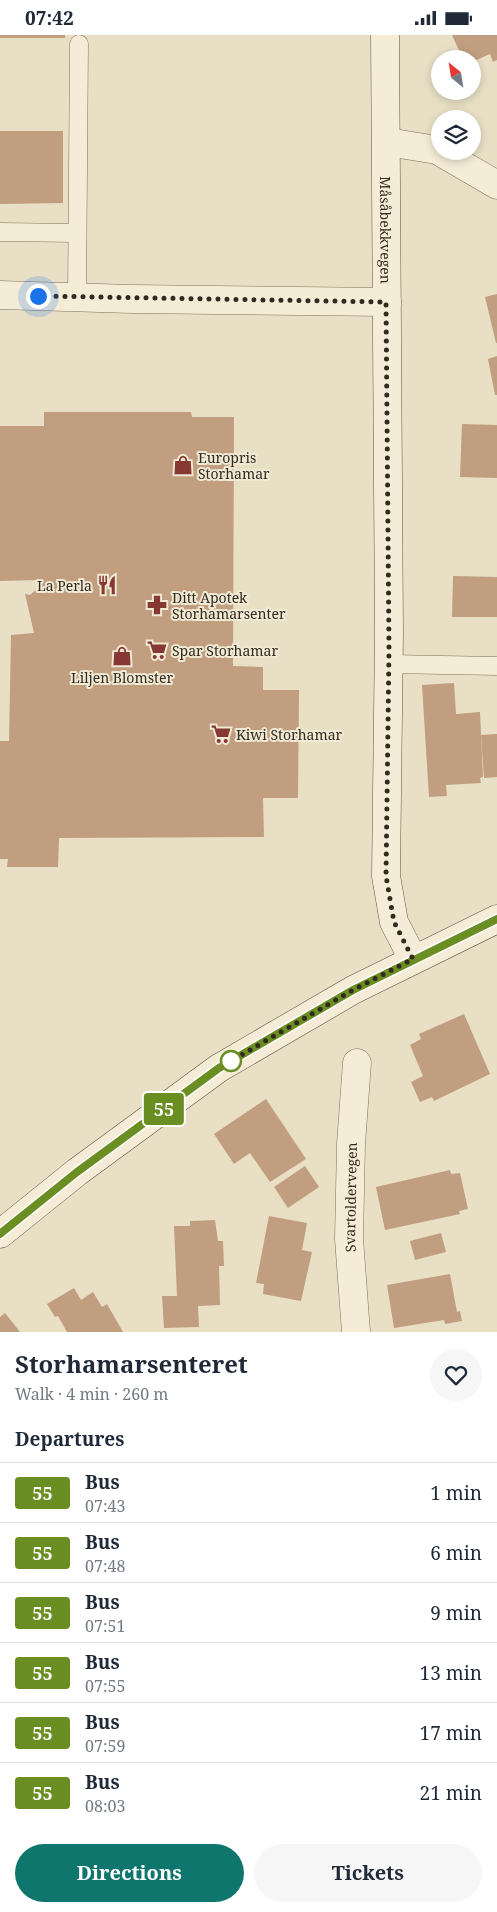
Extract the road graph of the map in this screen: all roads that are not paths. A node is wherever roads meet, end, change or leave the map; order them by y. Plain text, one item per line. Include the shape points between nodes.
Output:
1 (385, 35) edge
2 (79, 44) dead end
3 (387, 143) junction
4 (497, 185) edge
5 (0, 232) edge
6 (77, 233) junction
7 (0, 295) edge
8 (77, 298) junction
9 (386, 302) junction
10 (389, 664) junction
11 (497, 666) edge
12 (497, 919) edge
13 (413, 959) junction
14 (357, 1063) dead end
15 (0, 1234) edge
16 (356, 1332) edge

1 - 3 street, Måsåbekkvegen
2 - 6 lane
3 - 4 street via 437,150
3 - 9 street, Måsåbekkvegen
5 - 6 lane
6 - 8 lane
7 - 8 street
8 - 9 street
9 - 10 street, Måsåbekkvegen
10 - 11 lane
10 - 13 street, Måsåbekkvegen via 386,876 394,922
12 - 13 street
13 - 15 street via 219,1068 77,1172
14 - 16 street, Svartoldervegen via 349,1239

